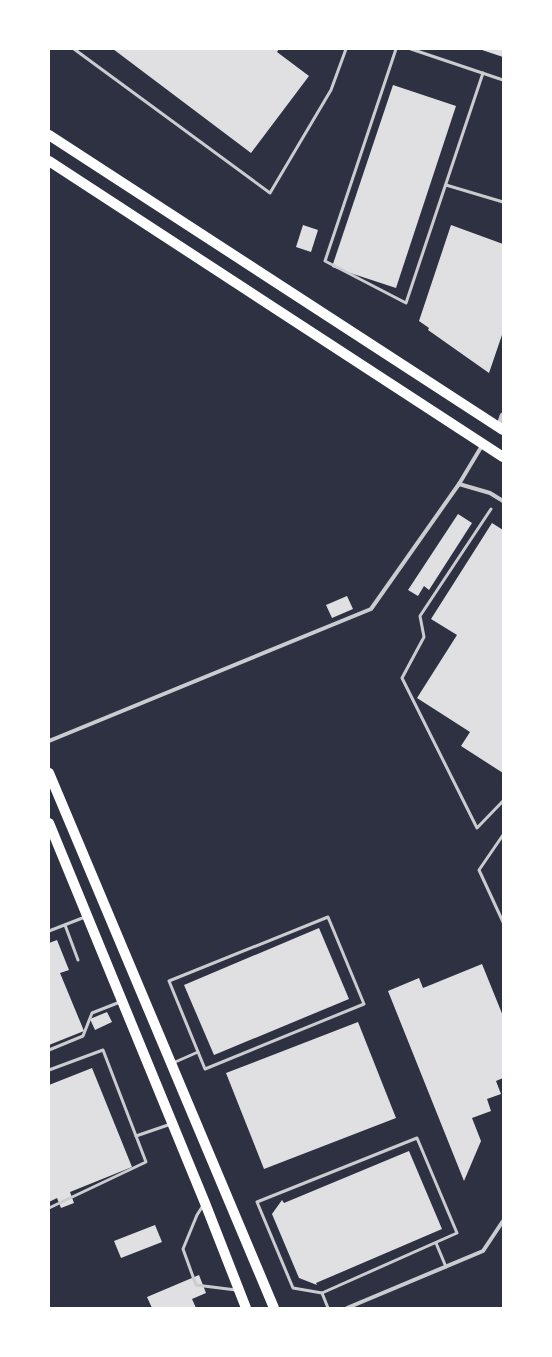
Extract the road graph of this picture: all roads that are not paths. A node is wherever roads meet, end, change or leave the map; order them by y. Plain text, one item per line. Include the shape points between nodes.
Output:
1 (74, 49) edge
2 (346, 49) edge
3 (396, 49) edge
4 (410, 49) edge
5 (483, 73) junction
6 (503, 80) edge
7 (49, 135) edge
8 (49, 161) edge
9 (446, 185) junction
10 (503, 202) edge
11 (503, 416) edge
12 (501, 429) edge
13 (483, 444) junction
14 (503, 457) edge
15 (459, 484) junction
16 (503, 501) edge
17 (491, 509) dead end
18 (49, 741) edge
19 (49, 773) edge
20 (503, 801) edge
21 (49, 823) edge
22 (503, 835) edge
23 (87, 916) junction
24 (503, 922) edge
25 (65, 925) junction
26 (49, 931) edge
27 (78, 960) dead end
28 (121, 1001) junction
29 (49, 1050) edge
30 (198, 1052) junction
31 (171, 1063) junction
32 (49, 1070) edge
33 (172, 1124) junction
34 (136, 1136) junction
35 (205, 1203) junction
36 (49, 1208) edge
37 (503, 1221) edge
38 (436, 1243) junction
39 (446, 1267) junction
40 (240, 1291) junction
41 (322, 1293) junction
42 (246, 1308) edge
43 (274, 1308) edge
44 (328, 1308) edge
45 (347, 1308) edge

1 - 2 lane via 270,193 331,90
3 - 9 lane via 325,261 406,303
4 - 5 lane
5 - 6 lane
5 - 9 lane
7 - 12 main road
8 - 13 main road
9 - 10 lane
11 - 12 street
13 - 14 main road
13 - 15 street
15 - 16 street via 490,493
15 - 18 street via 371,609
17 - 20 lane via 420,616 424,637 402,678 477,828
19 - 31 main road
21 - 23 main road
22 - 24 lane via 479,870
23 - 25 lane
23 - 28 main road
25 - 26 lane
25 - 27 lane
28 - 29 lane via 92,1013 83,1036
28 - 33 main road
30 - 30 lane via 205,1069 364,1004 328,917 169,981
30 - 31 lane
31 - 43 main road
32 - 34 lane via 103,1050
33 - 34 lane
33 - 35 main road
34 - 36 lane via 146,1162
35 - 40 main road
35 - 40 lane via 197,1215 183,1249 196,1285
37 - 39 street via 483,1251
38 - 39 lane
38 - 41 lane
38 - 41 lane via 457,1233 416,1138 257,1202 294,1288
39 - 45 street
40 - 42 main road
41 - 44 lane

